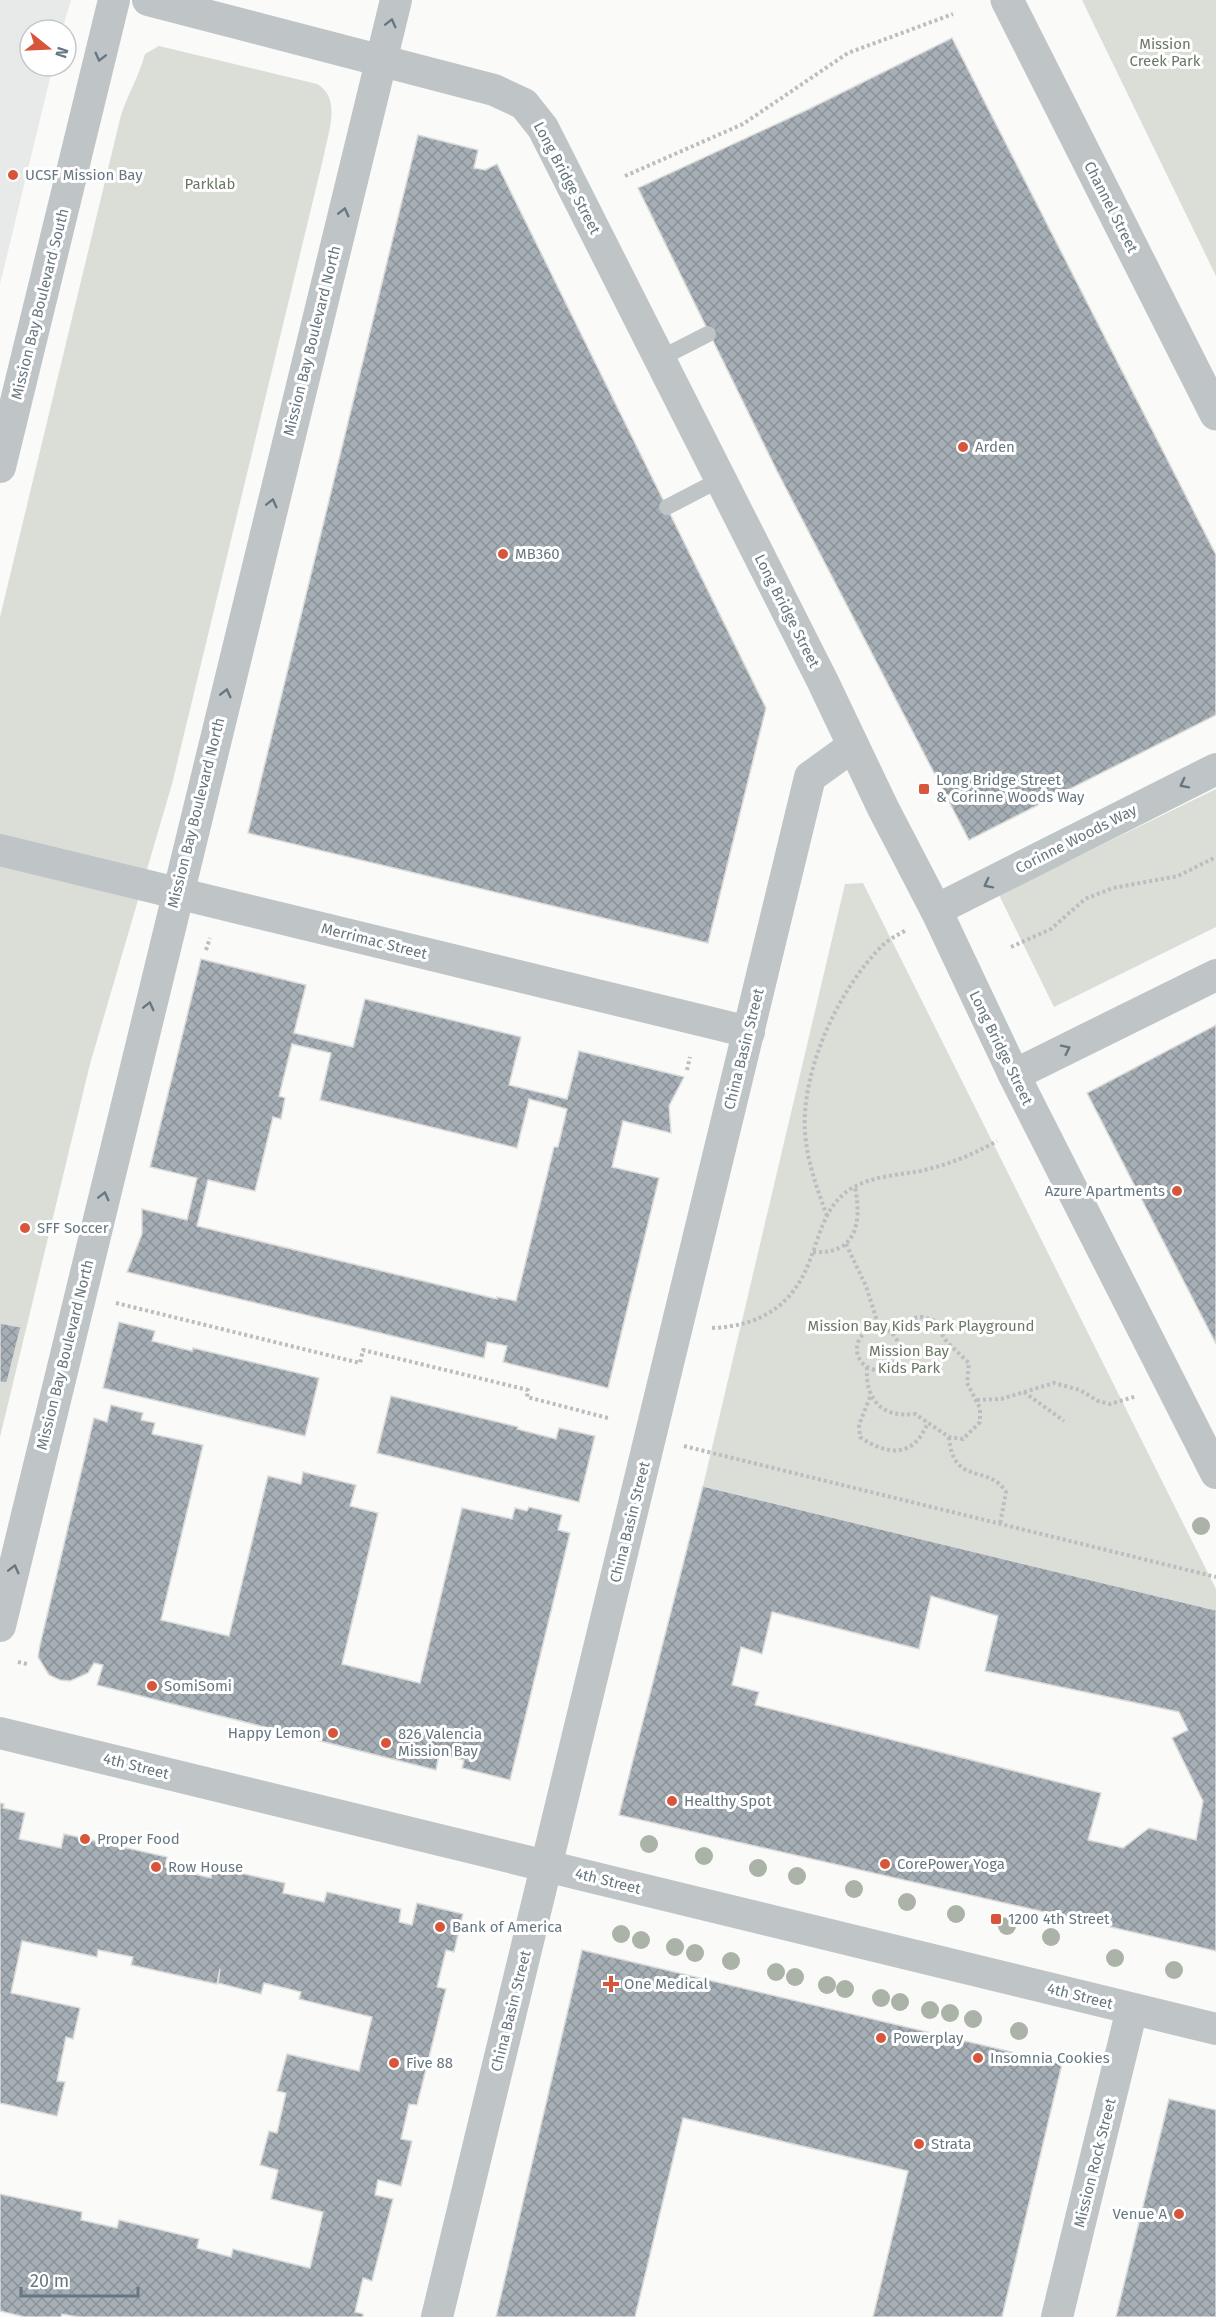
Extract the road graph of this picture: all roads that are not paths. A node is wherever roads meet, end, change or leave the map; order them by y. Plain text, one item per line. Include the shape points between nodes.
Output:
1 (114, 0) edge
2 (148, 0) edge
3 (396, 0) edge
4 (1007, 0) edge
5 (382, 59) junction
6 (708, 334) dead end
7 (659, 359) junction
8 (1216, 414) edge
9 (0, 467) edge
10 (721, 479) junction
11 (667, 507) dead end
12 (853, 746) junction
13 (1216, 769) edge
14 (0, 850) edge
15 (177, 892) junction
16 (936, 910) junction
17 (1216, 975) edge
18 (749, 1032) junction
19 (1014, 1075) junction
20 (1216, 1473) edge
21 (0, 1626) edge
22 (0, 1733) edge
23 (546, 1866) junction
24 (1132, 2009) junction
25 (1216, 2029) edge
26 (437, 2317) edge
27 (1057, 2317) edge

1 -> 9 street, Mission Bay Boulevard South
2 - 5 street, Long Bridge Street
5 -> 3 street, Mission Bay Boulevard North
4 - 8 street, Channel Street
5 - 7 street, Long Bridge Street via 494,90 524,104 543,128
15 -> 5 street, Mission Bay Boulevard North
6 - 7 lane
7 - 10 street, Long Bridge Street
10 - 11 lane
10 - 12 street, Long Bridge Street
12 - 16 street, Long Bridge Street
12 - 18 street, China Basin Street via 810,777
13 -> 16 street, Corinne Woods Way
14 - 15 street, Merrimac Street
15 - 18 street, Merrimac Street
21 -> 15 street, Mission Bay Boulevard North
16 - 19 street, Long Bridge Street
19 -> 17 street
18 - 23 street, China Basin Street
19 - 20 street, Long Bridge Street
22 - 23 street, 4th Street
23 - 24 street, 4th Street
23 - 26 street, China Basin Street
24 - 25 street, 4th Street
24 - 27 street, Mission Rock Street

